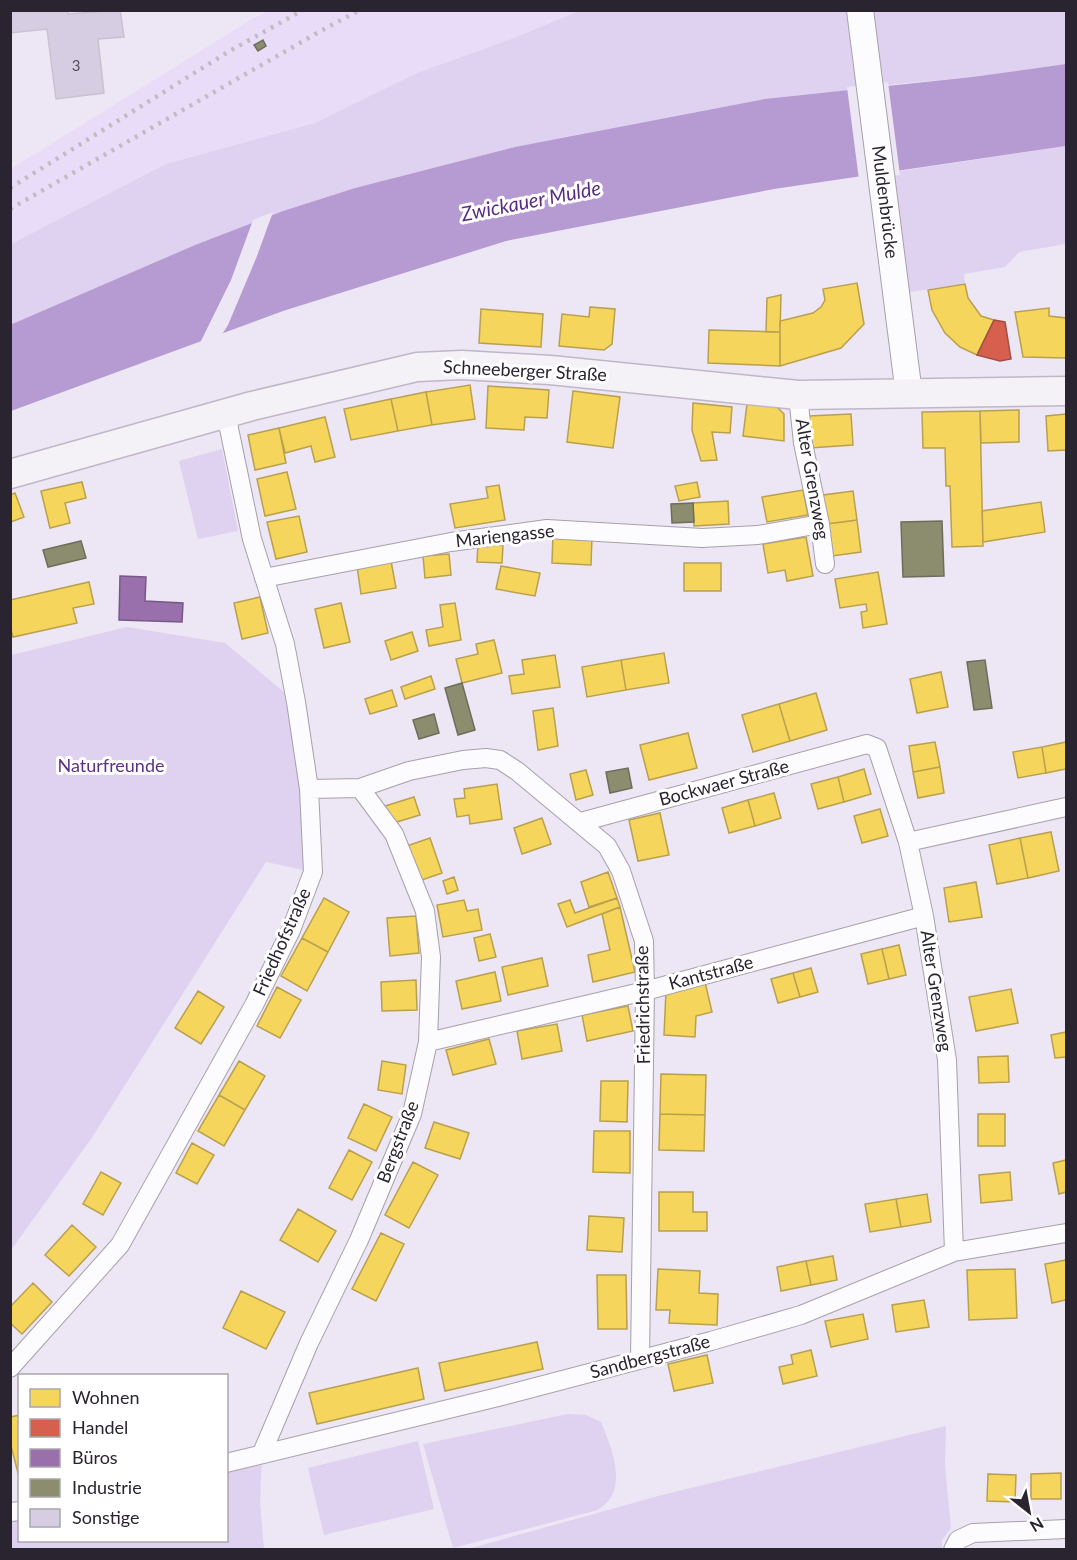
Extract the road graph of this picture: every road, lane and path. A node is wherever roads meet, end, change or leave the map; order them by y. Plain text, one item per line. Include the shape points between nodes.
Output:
1 (860, 10) edge
2 (1066, 392) edge
3 (798, 394) junction
4 (909, 394) junction
5 (226, 414) junction
6 (10, 474) edge
7 (820, 524) junction
8 (825, 564) dead end
9 (264, 578) junction
10 (867, 744) joint
11 (360, 788) junction
12 (309, 789) junction
13 (1066, 807) edge
14 (581, 822) junction
15 (908, 842) junction
16 (924, 916) junction
17 (645, 991) junction
18 (428, 1042) junction
19 (1066, 1233) edge
20 (954, 1252) junction
21 (640, 1360) junction
22 (10, 1368) edge
23 (262, 1454) junction
24 (228, 1462) edge
25 (1066, 1529) edge
26 (956, 1545) edge

1 - 4 main road, Muldenbrücke
2 - 4 main road, Schneeberger Straße
3 - 4 main road, Schneeberger Straße
3 - 5 main road, Schneeberger Straße via 462,365 417,367
3 - 7 street, Alter Grenzweg via 803,443
5 - 6 main road, Schneeberger Straße
5 - 9 street, Friedhofstraße
7 - 8 street, Alter Grenzweg
7 - 9 street, Mariengasse via 758,535 702,538 547,529 451,542
9 - 12 street, Friedhofstraße via 285,644
10 - 14 street, Bockwaer Straße
10 - 15 street, Alter Grenzweg via 877,748
11 - 12 street, Friedrichstraße
11 - 14 street, Friedrichstraße via 463,760 500,759
11 - 18 street, Bergstraße via 394,834 425,911 431,957
12 - 22 street, Friedhofstraße via 313,872 291,930 254,1005 120,1245
13 - 15 street
14 - 17 street, Friedrichstraße via 607,846 621,871 644,941
15 - 16 street, Alter Grenzweg
16 - 17 street, Kantstraße
16 - 20 street, Alter Grenzweg via 947,1060
17 - 18 street, Kantstraße
17 - 21 street, Friedrichstraße
18 - 23 street, Bergstraße via 412,1114
19 - 20 street, Sandbergstraße
20 - 21 street, Sandbergstraße via 801,1315
21 - 23 street, Sandbergstraße
23 - 24 street, Sandbergstraße
25 - 26 street via 974,1533

